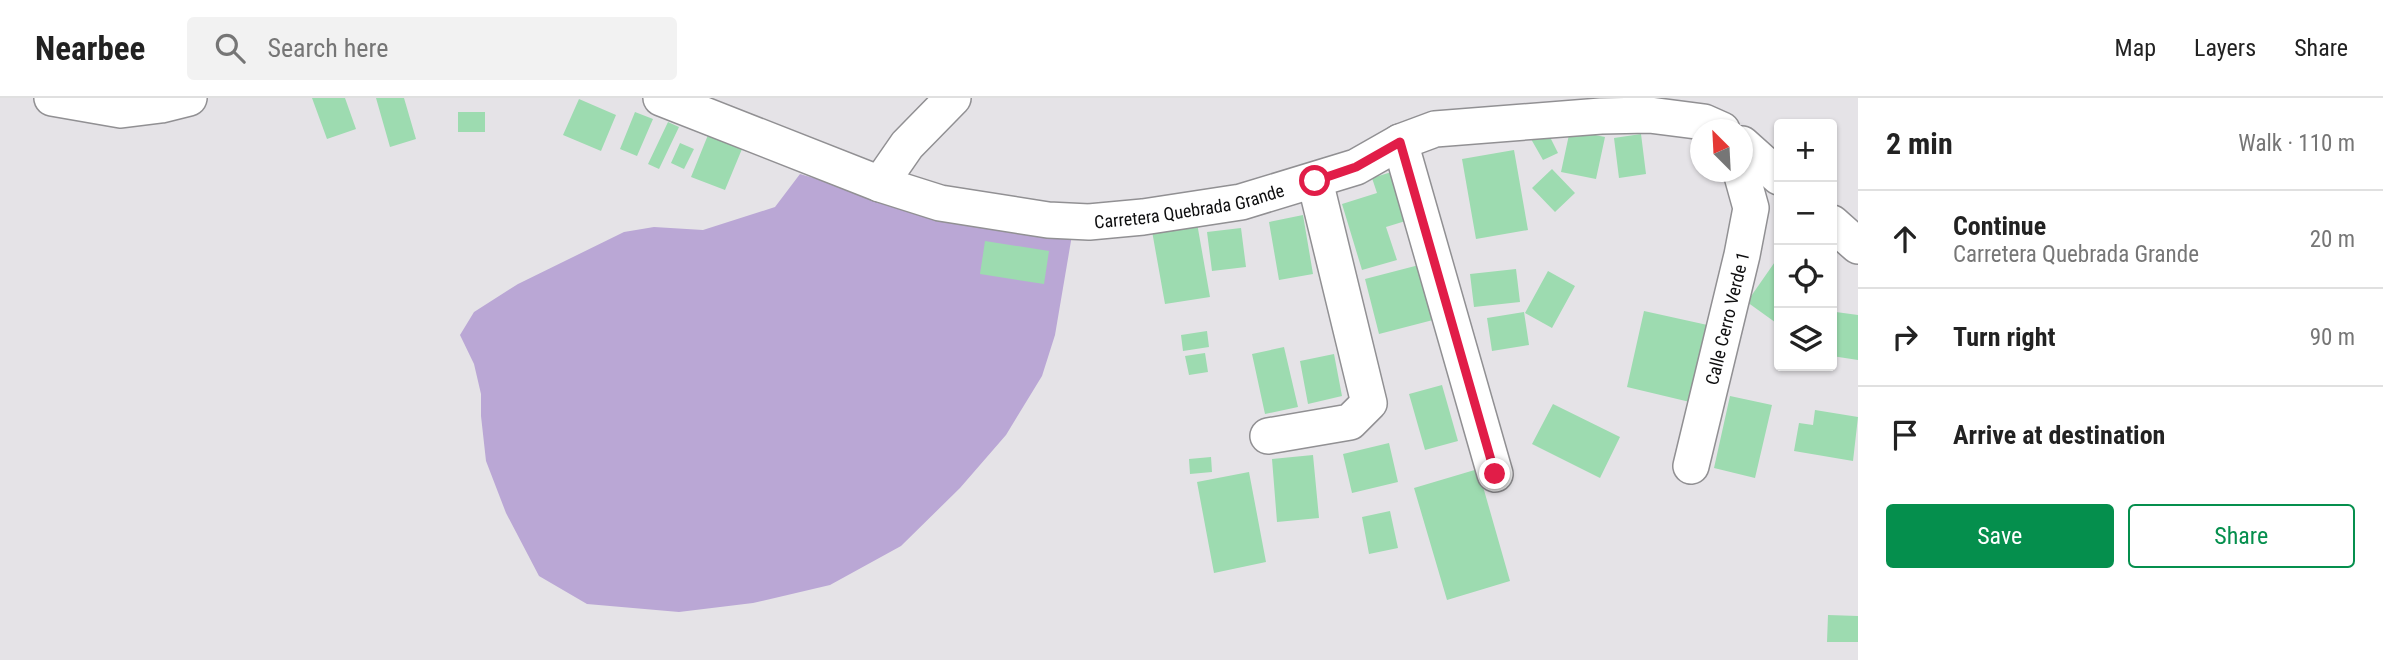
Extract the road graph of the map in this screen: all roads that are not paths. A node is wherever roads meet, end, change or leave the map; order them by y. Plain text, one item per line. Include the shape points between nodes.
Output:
1 (52, 98) edge
2 (661, 98) edge
3 (953, 98) edge
4 (170, 100) edge
5 (1690, 120) edge
6 (1400, 142) junction
7 (1753, 154) edge
8 (1774, 173) edge
9 (1315, 181) junction
10 (1744, 182) edge
11 (880, 184) junction
12 (1837, 227) edge
13 (1858, 246) edge
14 (1268, 436) dead end
15 (1691, 466) dead end
16 (1495, 474) dead end

1 - 4 street via 121,110
2 - 11 street, Carretera Quebrada Grande
3 - 11 street via 907,145
5 - 6 street, Carretera Quebrada Grande via 1601,116 1435,129
6 - 9 street, Carretera Quebrada Grande via 1356,167
6 - 16 street
7 - 8 street
9 - 11 street, Carretera Quebrada Grande via 1241,202 1089,222 997,213
9 - 14 street via 1368,403 1350,422
10 - 15 street, Calle Cerro Verde 1 via 1751,208
12 - 13 street

